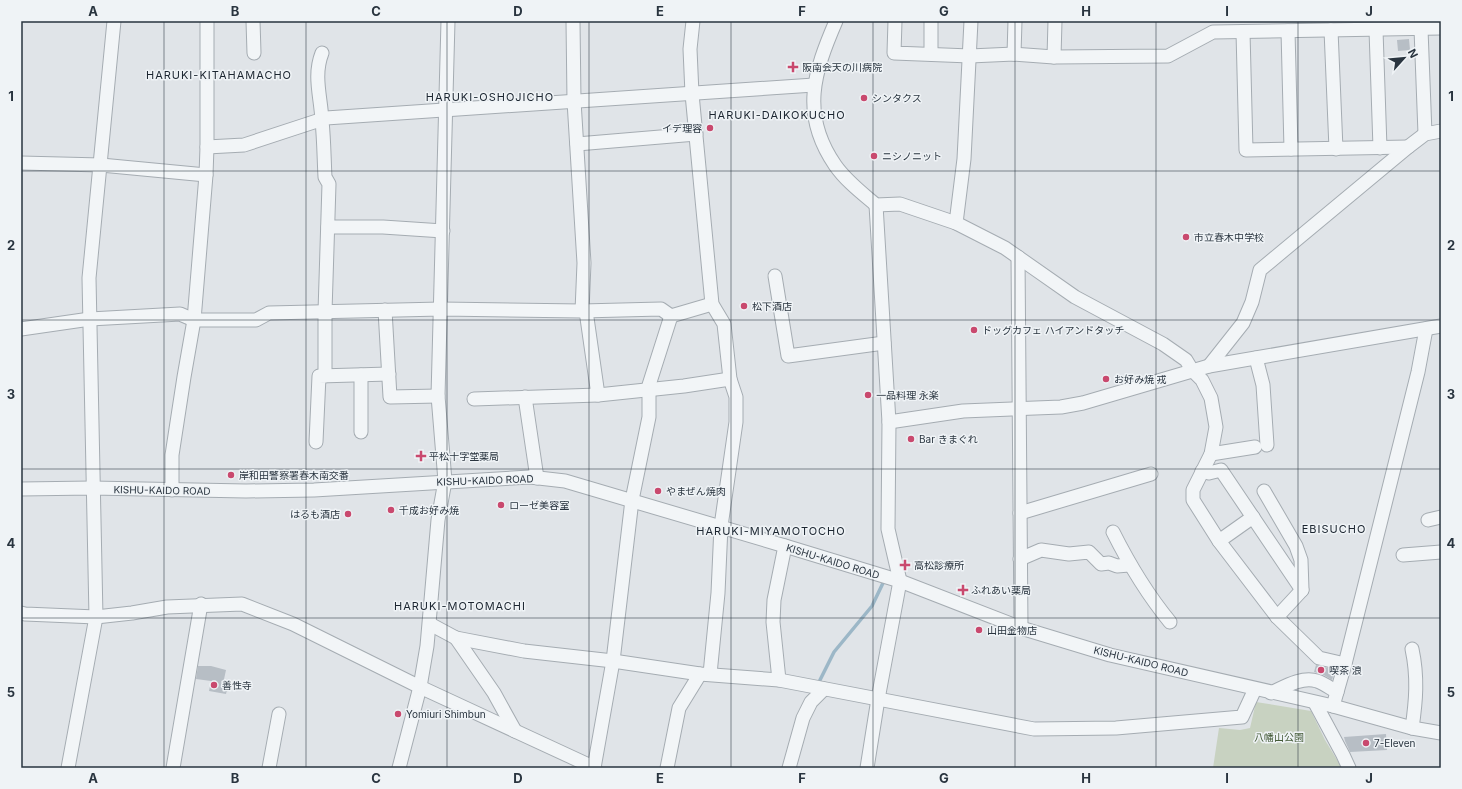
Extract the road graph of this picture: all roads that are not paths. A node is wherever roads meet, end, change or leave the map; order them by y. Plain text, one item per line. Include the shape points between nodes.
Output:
1 (114, 21) edge
2 (207, 21) edge
3 (252, 21) edge
4 (448, 21) edge
5 (573, 21) edge
6 (692, 21) edge
7 (836, 21) edge
8 (895, 21) edge
9 (931, 21) edge
10 (970, 21) edge
11 (1015, 21) edge
12 (1055, 21) edge
13 (1213, 27) edge
14 (1441, 28) edge
15 (1421, 29) junction
16 (1331, 30) junction
17 (1376, 30) junction
18 (1288, 31) junction
19 (1243, 32) junction
20 (322, 53) dead end
21 (254, 54) dead end
22 (931, 54) junction
23 (1014, 54) junction
24 (970, 56) junction
25 (1054, 57) junction
26 (814, 85) junction
27 (692, 94) junction
28 (574, 101) junction
29 (445, 110) junction
30 (322, 119) junction
31 (1441, 131) edge
32 (696, 134) junction
33 (1425, 134) junction
34 (577, 144) junction
35 (207, 147) junction
36 (1408, 147) junction
37 (1336, 148) junction
38 (1380, 148) junction
39 (1291, 149) junction
40 (21, 163) edge
41 (101, 165) junction
42 (206, 175) junction
43 (876, 205) junction
44 (956, 223) junction
45 (328, 227) junction
46 (442, 231) junction
47 (1018, 258) junction
48 (775, 276) dead end
49 (712, 304) junction
50 (441, 309) junction
51 (385, 310) junction
52 (584, 311) junction
53 (325, 312) junction
54 (671, 316) junction
55 (90, 318) junction
56 (194, 320) junction
57 (1441, 326) edge
58 (21, 329) edge
59 (1426, 329) junction
60 (884, 343) junction
61 (1256, 358) junction
62 (1209, 366) junction
63 (1192, 370) junction
64 (388, 374) junction
65 (361, 375) junction
66 (325, 376) junction
67 (730, 379) junction
68 (649, 389) junction
69 (598, 395) junction
70 (438, 396) junction
71 (525, 397) junction
72 (474, 399) dead end
73 (1019, 408) junction
74 (889, 422) junction
75 (361, 432) dead end
76 (316, 442) dead end
77 (1211, 454) junction
78 (1202, 471) junction
79 (1151, 474) dead end
80 (537, 478) junction
81 (445, 481) junction
82 (92, 488) junction
83 (21, 489) edge
84 (172, 490) junction
85 (1264, 492) dead end
86 (632, 500) junction
87 (1020, 513) junction
88 (1252, 517) junction
89 (1441, 517) edge
90 (1428, 520) dead end
91 (721, 526) junction
92 (1113, 532) dead end
93 (1219, 541) junction
94 (785, 546) junction
95 (1441, 552) edge
96 (1403, 555) dead end
97 (1020, 559) junction
98 (1129, 565) junction
99 (900, 581) junction
100 (1302, 590) junction
101 (201, 604) junction
102 (21, 613) edge
103 (1276, 616) junction
104 (96, 618) junction
105 (1170, 622) dead end
106 (430, 624) junction
107 (1021, 628) junction
108 (456, 638) junction
109 (1412, 650) dead end
110 (613, 661) junction
111 (1345, 664) junction
112 (705, 674) junction
113 (779, 680) junction
114 (420, 687) junction
115 (824, 689) junction
116 (1255, 689) junction
117 (1337, 692) junction
118 (1271, 693) junction
119 (878, 699) junction
120 (1315, 703) junction
121 (1333, 706) junction
122 (279, 714) dead end
123 (1412, 728) junction
124 (515, 731) junction
125 (1441, 733) edge
126 (1343, 755) junction
127 (68, 768) edge
128 (173, 768) edge
129 (269, 768) edge
130 (399, 768) edge
131 (595, 768) edge
132 (667, 768) edge
133 (789, 768) edge
134 (867, 768) edge
135 (1348, 768) edge
136 (1354, 768) edge

1 - 41 street
2 - 35 street
3 - 21 street
4 - 29 street
5 - 28 street
6 - 27 street
7 - 26 street via 822,53
8 - 22 street via 894,53
9 - 22 street
10 - 24 street
11 - 23 street
12 - 25 street
13 - 19 street
13 - 25 street via 1168,56
14 - 15 street
15 - 17 street
15 - 33 street
16 - 17 street
16 - 18 street
16 - 37 street
17 - 38 street
18 - 19 street
18 - 39 street
19 - 39 street via 1246,150
20 - 30 street via 317,71
22 - 24 street
23 - 24 street
23 - 25 street
24 - 44 street via 964,159
26 - 27 street
26 - 43 street via 815,123 834,165
27 - 28 street
27 - 32 street
28 - 29 street
28 - 34 street
29 - 30 street
29 - 46 street
30 - 35 street via 244,145
30 - 45 street via 325,177 329,184
31 - 33 street
32 - 34 street
32 - 49 street
33 - 36 street
34 - 52 street via 584,263
35 - 42 street
36 - 38 street
36 - 62 street via 1260,270 1252,302 1243,323
37 - 38 street
37 - 39 street
40 - 41 street
41 - 42 street
41 - 55 street via 89,278
42 - 56 street
43 - 44 street via 900,204
43 - 60 street
44 - 47 street
45 - 46 street
45 - 53 street
46 - 50 street
47 - 63 street via 1075,297 1163,344 1186,360
47 - 73 street
48 - 60 street via 788,356
49 - 54 street
49 - 67 street via 724,324
50 - 51 street
50 - 52 street
50 - 70 street
51 - 53 street
51 - 64 street
52 - 54 street via 661,309
52 - 69 street
53 - 56 street via 269,313 256,320
53 - 66 street
54 - 68 street
55 - 56 street via 180,314
55 - 58 street
55 - 82 street
56 - 84 street via 172,454
57 - 59 street
59 - 61 street
59 - 111 street via 1418,372
60 - 74 street
61 - 62 street
61 - 77 street via 1263,385 1261,446
62 - 63 street
63 - 73 street via 1083,403 1061,407
63 - 77 street via 1202,380 1211,398 1216,427
64 - 65 street
64 - 70 street via 390,397
65 - 66 street
65 - 75 street
66 - 76 street via 319,376
67 - 68 street
67 - 91 street via 736,397 736,422
68 - 69 street
68 - 86 street via 650,417
69 - 71 street
70 - 81 street
71 - 72 street
71 - 80 street
73 - 74 street via 963,411
73 - 87 street
74 - 99 street via 888,529
77 - 78 street
78 - 88 street via 1209,473 1221,470
78 - 93 street via 1193,490 1193,500
79 - 87 street
80 - 81 street, KISHU-KAIDO ROAD
80 - 86 street, KISHU-KAIDO ROAD via 565,482
81 - 84 street, KISHU-KAIDO ROAD via 314,490
81 - 106 street via 438,520
82 - 83 street, KISHU-KAIDO ROAD
82 - 84 street, KISHU-KAIDO ROAD
82 - 104 street
85 - 100 street via 1296,546 1301,560
86 - 91 street, KISHU-KAIDO ROAD
86 - 110 street
87 - 97 street
88 - 93 street
88 - 100 street
89 - 90 street
91 - 94 street, KISHU-KAIDO ROAD
91 - 112 street via 718,592
92 - 98 street
93 - 103 street
94 - 99 street, KISHU-KAIDO ROAD
94 - 113 street via 773,615
95 - 96 street
97 - 98 street via 1041,550 1069,554 1089,552 1101,564
97 - 107 street
98 - 105 street
99 - 107 street, KISHU-KAIDO ROAD
99 - 119 street
100 - 103 street
101 - 104 street
101 - 114 street via 242,604 293,624
101 - 128 street
102 - 104 street
103 - 111 street via 1319,658
104 - 127 street
106 - 108 street
106 - 114 street
107 - 116 street, KISHU-KAIDO ROAD via 1110,655
108 - 110 street via 524,651
108 - 124 street via 494,693
109 - 123 street via 1416,667 1416,700
110 - 112 street
110 - 131 street
111 - 117 street
112 - 113 street
112 - 132 street via 679,708
113 - 115 street
114 - 124 street
114 - 130 street
115 - 119 street
115 - 133 street via 812,702 803,718
116 - 118 street, KISHU-KAIDO ROAD
116 - 119 street via 1242,716 1116,728 1034,728
117 - 118 street via 1318,681 1309,680 1293,683
117 - 121 street
118 - 120 street, KISHU-KAIDO ROAD
119 - 134 street
120 - 121 street, KISHU-KAIDO ROAD
120 - 126 street
121 - 123 street, KISHU-KAIDO ROAD
122 - 129 street
123 - 125 street, KISHU-KAIDO ROAD
124 - 131 street
126 - 135 street
126 - 136 street

